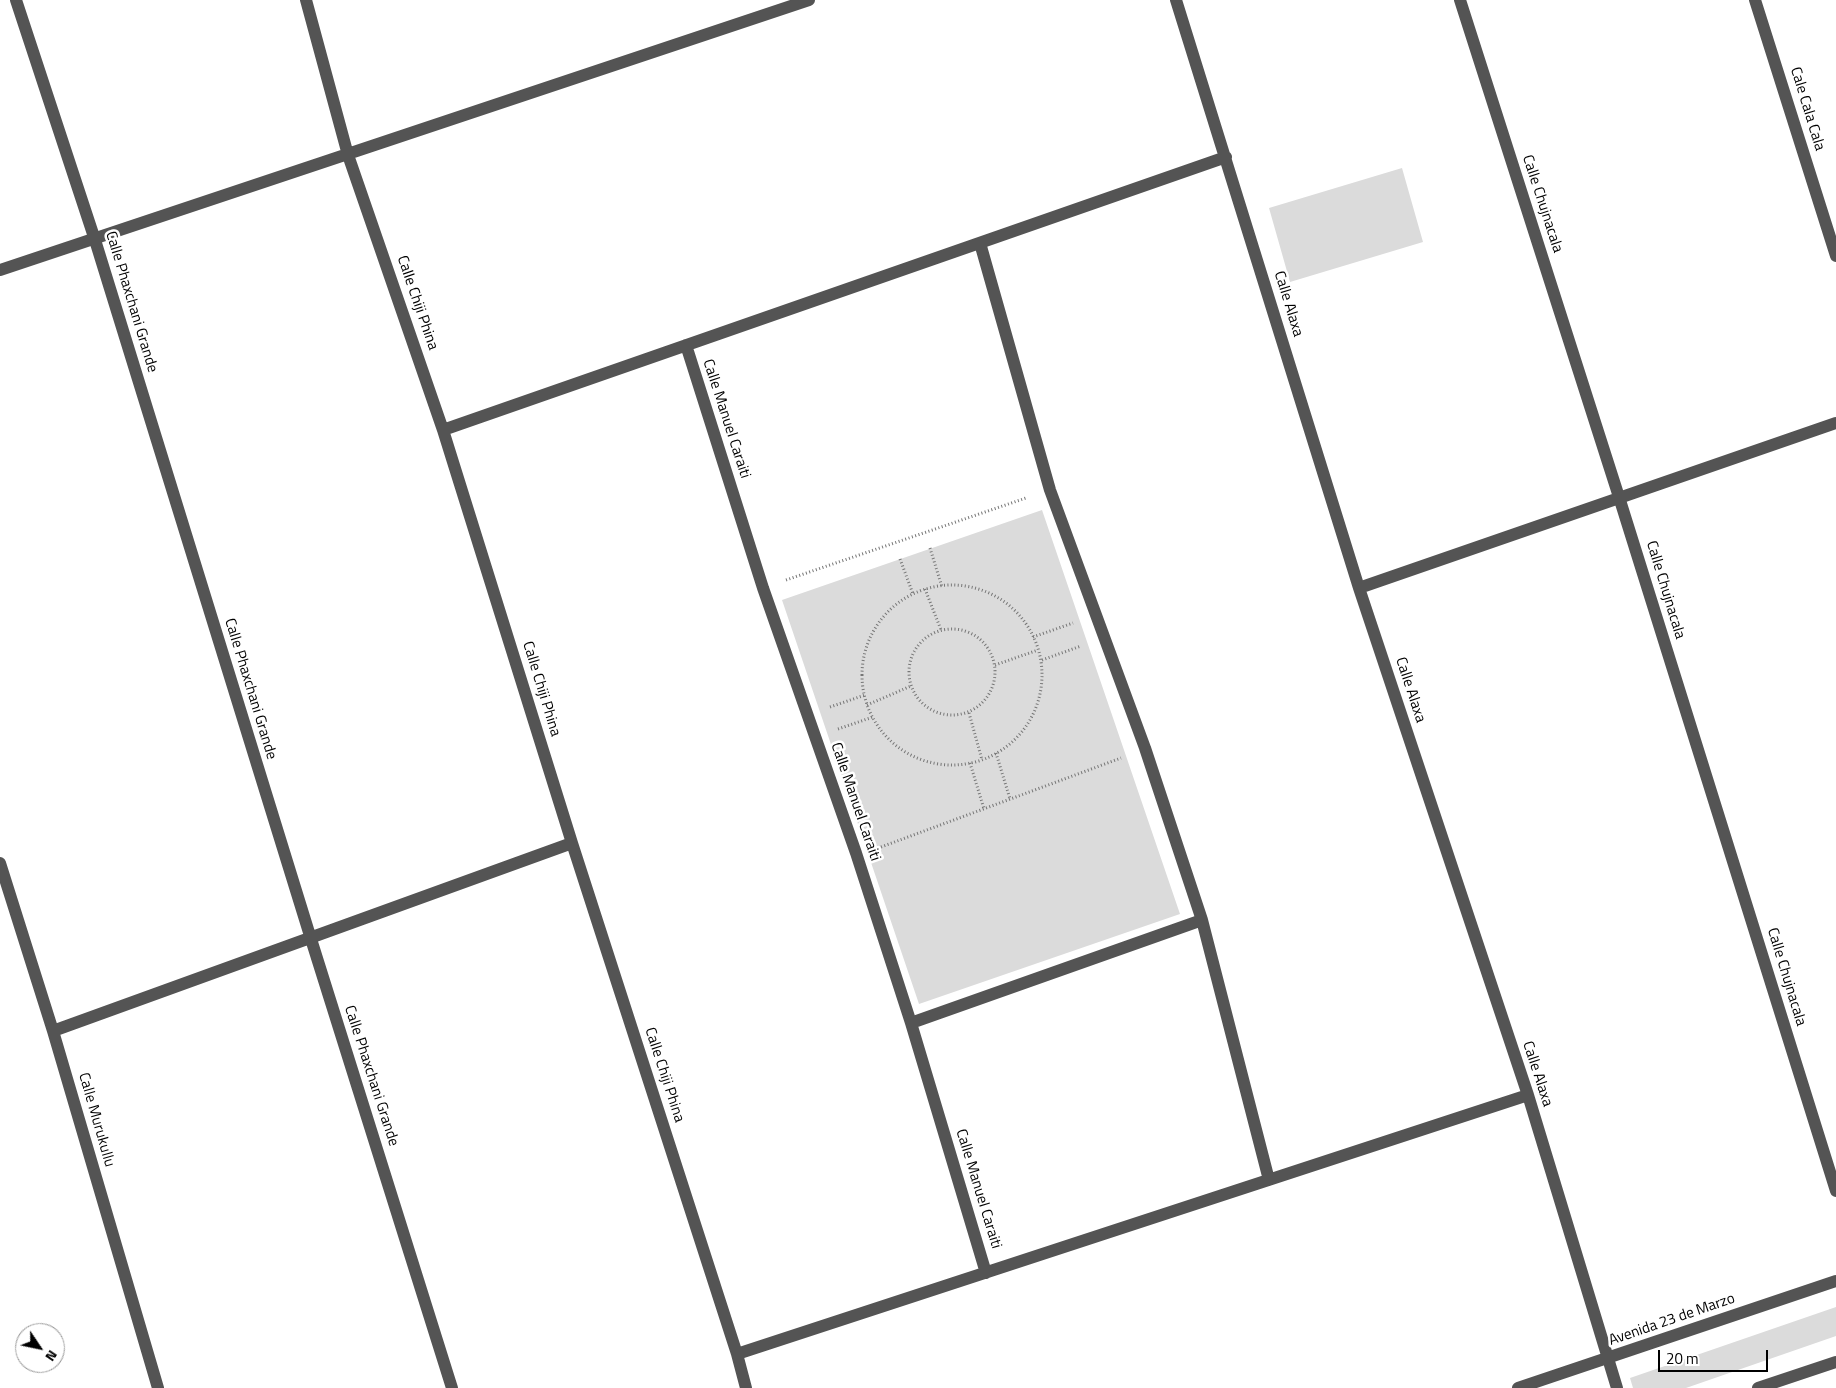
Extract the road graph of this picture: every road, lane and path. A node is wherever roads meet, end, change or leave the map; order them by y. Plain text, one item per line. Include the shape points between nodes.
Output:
1 (16, 0) edge
2 (306, 0) edge
3 (810, 0) edge
4 (1176, 0) edge
5 (1460, 0) edge
6 (1755, 0) edge
7 (348, 155) junction
8 (1226, 157) junction
9 (95, 240) junction
10 (980, 243) junction
11 (1836, 256) edge
12 (0, 270) edge
13 (686, 346) junction
14 (1836, 423) edge
15 (443, 430) junction
16 (1050, 490) junction
17 (1619, 497) junction
18 (930, 548) dead end
19 (900, 559) dead end
20 (942, 586) junction
21 (763, 588) junction
22 (1359, 588) junction
23 (924, 589) junction
24 (913, 594) junction
25 (1080, 620) dead end
26 (941, 630) junction
27 (1033, 637) junction
28 (1088, 643) dead end
29 (1038, 650) junction
30 (1042, 660) junction
31 (995, 665) junction
32 (911, 686) junction
33 (865, 695) junction
34 (867, 705) junction
35 (828, 707) dead end
36 (968, 713) junction
37 (873, 718) junction
38 (836, 730) dead end
39 (1145, 748) junction
40 (996, 753) junction
41 (982, 760) junction
42 (970, 763) junction
43 (1010, 799) junction
44 (984, 809) junction
45 (572, 843) junction
46 (856, 853) junction
47 (0, 863) edge
48 (1202, 920) junction
49 (311, 940) junction
50 (912, 1023) junction
51 (53, 1031) junction
52 (1528, 1095) junction
53 (1269, 1180) junction
54 (1836, 1191) edge
55 (986, 1273) junction
56 (1836, 1281) edge
57 (737, 1354) junction
58 (1607, 1359) junction
59 (1836, 1362) edge
60 (158, 1388) edge
61 (452, 1388) edge
62 (746, 1388) edge
63 (1518, 1388) edge
64 (1617, 1388) edge
65 (1758, 1388) edge

1 - 9 street, Calle Phaxchani Grande
2 - 7 street, Calle Chiji Phina
3 - 7 street
4 - 8 street, Calle Alaxa
5 - 17 street, Calle Chujnacala
6 - 11 street, Cale Cala Cala
7 - 9 street
7 - 15 street, Calle Chiji Phina
8 - 10 street
8 - 22 street, Calle Alaxa
9 - 12 street
9 - 49 street, Calle Phaxchani Grande
10 - 13 street
10 - 16 street
13 - 15 street
13 - 21 street, Calle Manuel Caraiti
14 - 17 street
15 - 45 street, Calle Chiji Phina
16 - 21 path
16 - 39 street
17 - 22 street
17 - 54 street, Calle Chujnacala
18 - 20 path
19 - 24 path
20 - 23 path
20 - 27 path via 955,584 986,591 1012,607 1032,631
21 - 46 street, Calle Manuel Caraiti
22 - 52 street, Calle Alaxa
23 - 24 path
23 - 26 path
24 - 33 path via 899,602 879,622 866,648 862,677
25 - 27 path
26 - 31 path via 970,632 991,651
26 - 32 path via 928,636 911,658
27 - 29 path
28 - 30 path
29 - 30 path
29 - 31 path
30 - 40 path via 1041,692 1030,721 1010,745
31 - 36 path via 995,680 990,693 981,705
32 - 34 path
32 - 36 path via 918,699 934,712 955,716
33 - 34 path
33 - 35 path
34 - 37 path
36 - 41 path
37 - 38 path
37 - 42 path via 880,730 901,750 926,762 955,766
39 - 43 path
39 - 48 street
40 - 41 path
40 - 43 path
41 - 42 path
42 - 44 path
43 - 44 path
44 - 46 path via 867,852
45 - 49 street
45 - 57 street, Calle Chiji Phina
46 - 50 street, Calle Manuel Caraiti
47 - 51 street, Calle Murukullu
48 - 50 street
48 - 53 street
49 - 51 street
49 - 61 street, Calle Phaxchani Grande
50 - 55 street, Calle Manuel Caraiti
51 - 60 street, Calle Murukullu
52 - 53 street
52 - 58 street, Calle Alaxa
53 - 55 street
55 - 57 street
56 - 58 street, Avenida 23 de Marzo
57 - 62 street, Calle Chiji Phina
58 - 63 street, Avenida 23 de Marzo
58 - 64 street, Calle Alaxa
59 - 65 street

